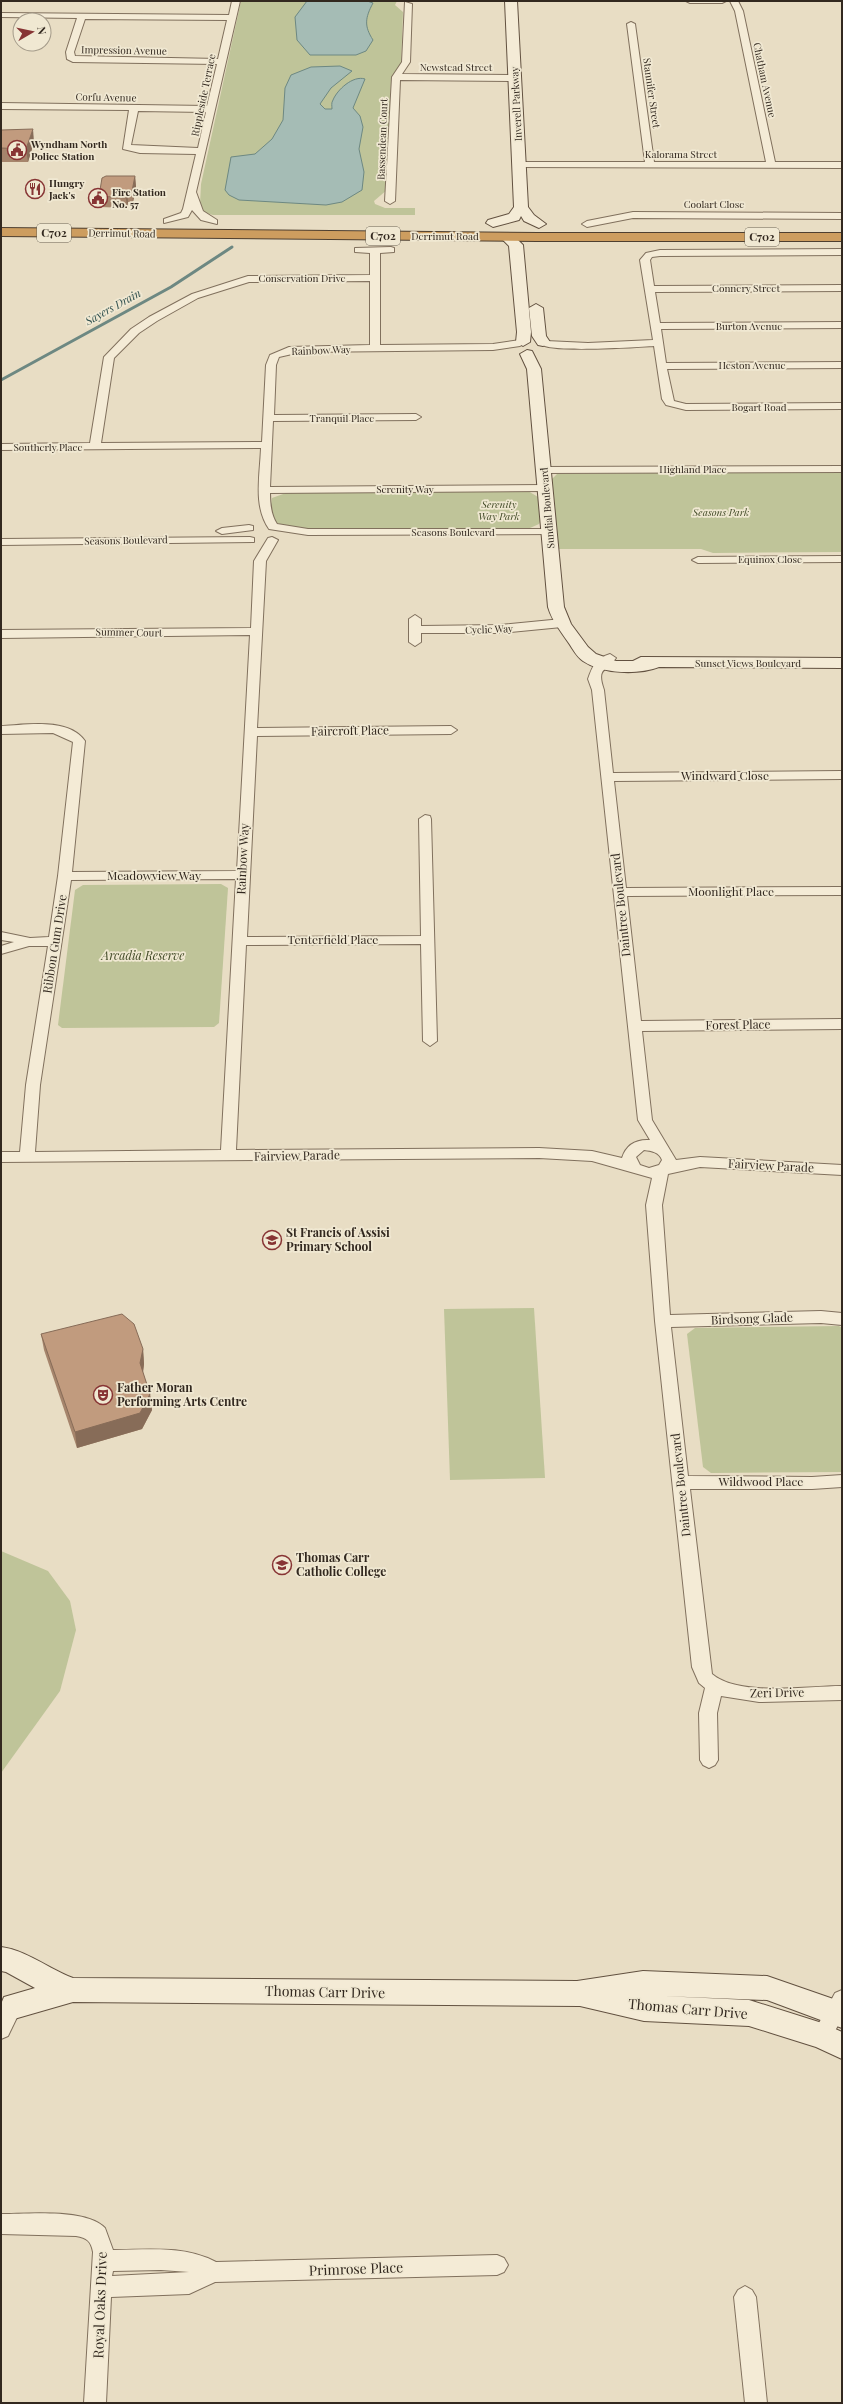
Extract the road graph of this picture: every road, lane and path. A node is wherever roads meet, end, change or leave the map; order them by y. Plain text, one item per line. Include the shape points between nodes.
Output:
1 (236, 1) edge
2 (511, 1) edge
3 (690, 1) edge
4 (722, 1) edge
5 (734, 1) edge
6 (408, 4) dead end
7 (1, 15) edge
8 (82, 16) junction
9 (231, 18) junction
10 (631, 24) dead end
11 (221, 62) junction
12 (396, 77) junction
13 (515, 78) junction
14 (1, 106) edge
15 (134, 108) junction
16 (211, 109) junction
17 (202, 151) junction
18 (519, 165) junction
19 (650, 165) junction
20 (771, 165) junction
21 (842, 166) edge
22 (193, 194) junction
23 (390, 201) dead end
24 (521, 207) junction
25 (842, 216) edge
26 (1, 220) edge
27 (167, 222) junction
28 (214, 222) junction
29 (493, 223) junction
30 (587, 224) junction
31 (842, 225) edge
32 (538, 230) junction
33 (1, 232) edge
34 (507, 237) junction
35 (842, 237) edge
36 (358, 250) dead end
37 (375, 250) junction
38 (391, 250) dead end
39 (842, 252) edge
40 (531, 253) dead end
41 (374, 278) junction
42 (842, 288) edge
43 (650, 289) junction
44 (535, 298) dead end
45 (842, 325) edge
46 (655, 326) junction
47 (658, 347) junction
48 (534, 348) junction
49 (375, 349) junction
50 (842, 365) edge
51 (662, 366) junction
52 (842, 406) edge
53 (416, 417) dead end
54 (268, 418) junction
55 (267, 445) junction
56 (1, 447) edge
57 (95, 447) junction
58 (842, 468) edge
59 (543, 470) junction
60 (545, 488) junction
61 (264, 490) junction
62 (264, 504) junction
63 (251, 527) junction
64 (1, 532) edge
65 (549, 532) junction
66 (273, 533) junction
67 (251, 541) junction
68 (1, 542) edge
69 (842, 558) edge
70 (698, 560) dead end
71 (260, 561) junction
72 (562, 623) junction
73 (415, 630) dead end
74 (256, 631) junction
75 (1, 634) edge
76 (606, 662) junction
77 (842, 663) edge
78 (1, 730) edge
79 (451, 730) dead end
80 (250, 732) junction
81 (842, 775) edge
82 (608, 777) junction
83 (425, 819) dead end
84 (243, 875) junction
85 (65, 876) junction
86 (842, 891) edge
87 (620, 892) junction
88 (1, 936) edge
89 (427, 940) junction
90 (238, 941) junction
91 (29, 942) junction
92 (55, 942) junction
93 (1, 950) edge
94 (842, 1024) edge
95 (634, 1026) junction
96 (430, 1040) dead end
97 (645, 1120) junction
98 (635, 1148) junction
99 (228, 1156) junction
100 (592, 1156) junction
101 (27, 1157) junction
102 (1, 1158) edge
103 (664, 1160) junction
104 (634, 1168) junction
105 (842, 1170) edge
106 (654, 1205) junction
107 (842, 1319) edge
108 (663, 1321) junction
109 (842, 1481) edge
110 (680, 1482) junction
111 (714, 1686) junction
112 (842, 1693) edge
113 (709, 1760) dead end
114 (11, 1963) edge
115 (73, 1990) junction
116 (577, 1994) junction
117 (839, 2008) edge
118 (7, 2013) edge
119 (832, 2041) edge
120 (1, 2224) edge
121 (103, 2261) junction
122 (497, 2265) dead end
123 (215, 2272) junction
124 (102, 2287) junction
125 (745, 2297) dead end
126 (95, 2403) edge
127 (756, 2403) edge

1 - 9 street, Rippleside Terrace
2 - 13 street, Inverell Parkway
3 - 4 street
5 - 20 street, Chatham Avenue via 739,11
6 - 12 street via 406,62
7 - 8 street
8 - 9 street
8 - 11 street, Impression Avenue via 70,52 73,59
9 - 11 street, Rippleside Terrace
10 - 19 street, Stannifer Street
11 - 16 street, Rippleside Terrace
12 - 13 street, Newstead Street
12 - 23 street, Bassendean Court
13 - 18 street, Inverell Parkway
14 - 15 street, Corfu Avenue
15 - 16 street, Corfu Avenue
15 - 17 street via 125,145 127,148
16 - 17 street, Rippleside Terrace
17 - 22 street, Rippleside Terrace
18 - 19 street, Kalorama Street
18 - 24 street, Inverell Parkway
19 - 20 street, Kalorama Street
20 - 21 street, Kalorama Street
22 - 27 street, Rippleside Terrace via 185,215
22 - 28 street, Rippleside Terrace via 195,208 200,216
24 - 29 street via 514,217
24 - 32 street
25 - 30 street, Coolart Close via 632,215
26 - 27 highway, Derrimut Road / C702
27 - 28 highway, Derrimut Road / C702
28 - 29 highway, Derrimut Road / C702
29 - 32 highway, Derrimut Road / C702
30 - 31 highway, Derrimut Road / C702
30 - 32 highway, Derrimut Road / C702
32 - 34 highway, Derrimut Road / C702
32 - 35 highway, Derrimut Road / C702
32 - 40 street via 530,245
33 - 34 highway, Derrimut Road / C702
34 - 48 street, Sundial Boulevard via 516,245 524,332
36 - 37 street
37 - 38 street
37 - 41 street
39 - 43 street via 649,255 645,260
41 - 49 street
41 - 57 street, Conservation Drive via 248,279 195,296 153,319 109,357
42 - 43 street, Connery Street
43 - 46 street
44 - 48 street, Sundial Boulevard via 539,336
45 - 46 street, Burton Avenue
46 - 47 street
47 - 48 street, Rainbow Way
47 - 51 street
48 - 49 street, Rainbow Way
48 - 59 street, Sundial Boulevard
49 - 54 street, Rainbow Way via 295,349 275,355 271,365
50 - 51 street, Heston Avenue
51 - 52 street, Bogart Road via 667,399 676,406
53 - 54 street, Tranquil Place
54 - 55 street, Rainbow Way
55 - 57 street
55 - 61 street, Rainbow Way
56 - 57 street, Southerly Place
58 - 59 street, Highland Place
59 - 60 street, Sundial Boulevard
60 - 61 street, Serenity Way
60 - 65 street, Sundial Boulevard
61 - 62 street, Rainbow Way
62 - 63 street, Rainbow Way
62 - 66 street, Rainbow Way
63 - 64 street, Seasons Boulevard via 228,531
63 - 66 street, Seasons Boulevard via 264,525
63 - 67 street, Rainbow Way via 245,533
65 - 66 street, Seasons Boulevard
65 - 72 street, Sundial Boulevard via 556,607
66 - 67 street, Seasons Boulevard via 260,542
66 - 71 street, Rainbow Way
67 - 68 street, Seasons Boulevard
67 - 71 street, Rainbow Way
69 - 70 street, Equinox Close
71 - 74 street, Rainbow Way
72 - 73 street, Cyclic Way via 500,629
72 - 76 street, Sundial Boulevard via 586,655
74 - 75 street, Summer Court
74 - 80 street, Rainbow Way
76 - 77 street, Sunset Views Boulevard via 632,666
76 - 82 street, Daintree Boulevard via 598,690
78 - 85 street, Ribbon Gum Drive via 65,730 80,741
79 - 80 street, Faircroft Place
80 - 84 street, Rainbow Way
81 - 82 street, Windward Close
82 - 87 street, Daintree Boulevard
83 - 89 street
84 - 85 street, Meadowview Way
84 - 90 street, Rainbow Way
85 - 92 street, Ribbon Gum Drive
86 - 87 street, Moonlight Place
87 - 95 street, Daintree Boulevard
88 - 91 street
89 - 90 street, Tenterfield Place
89 - 96 street
90 - 99 street, Rainbow Way
91 - 92 street
91 - 93 street
92 - 101 street, Ribbon Gum Drive via 33,1085
94 - 95 street, Forest Place
95 - 97 street, Daintree Boulevard
97 - 98 street, Daintree Boulevard
97 - 103 street, Daintree Boulevard
98 - 100 street, Fairview Parade
98 - 103 street via 649,1145
98 - 104 street via 629,1157
99 - 100 street, Fairview Parade via 539,1153
99 - 101 street, Fairview Parade
100 - 104 street, Fairview Parade
101 - 102 street, Fairview Parade
103 - 104 street via 650,1173
103 - 105 street, Fairview Parade
103 - 106 street, Daintree Boulevard
104 - 106 street, Daintree Boulevard
106 - 108 street, Daintree Boulevard
107 - 108 street, Birdsong Glade via 821,1317
108 - 110 street, Daintree Boulevard
109 - 110 street, Wildwood Place
110 - 111 street, Daintree Boulevard via 701,1667 705,1678
111 - 112 street, Zeri Drive via 726,1692 743,1694
111 - 113 street via 708,1713
114 - 115 street, Thomas Carr Drive
114 - 118 street via 26,1974 27,1987 23,1996
115 - 116 street, Thomas Carr Drive
115 - 118 street, Thomas Carr Drive
116 - 117 street, Thomas Carr Drive via 643,1983 767,1988
116 - 119 street, Thomas Carr Drive via 644,2008 749,2013
117 - 119 street
120 - 121 street, Royal Oaks Drive via 86,2227 96,2233 102,2242
121 - 123 street, Primrose Place via 182,2261 202,2264
121 - 124 street, Royal Oaks Drive
122 - 123 street, Primrose Place
123 - 124 street, Primrose Place via 189,2283
124 - 126 street, Royal Oaks Drive
125 - 127 street

